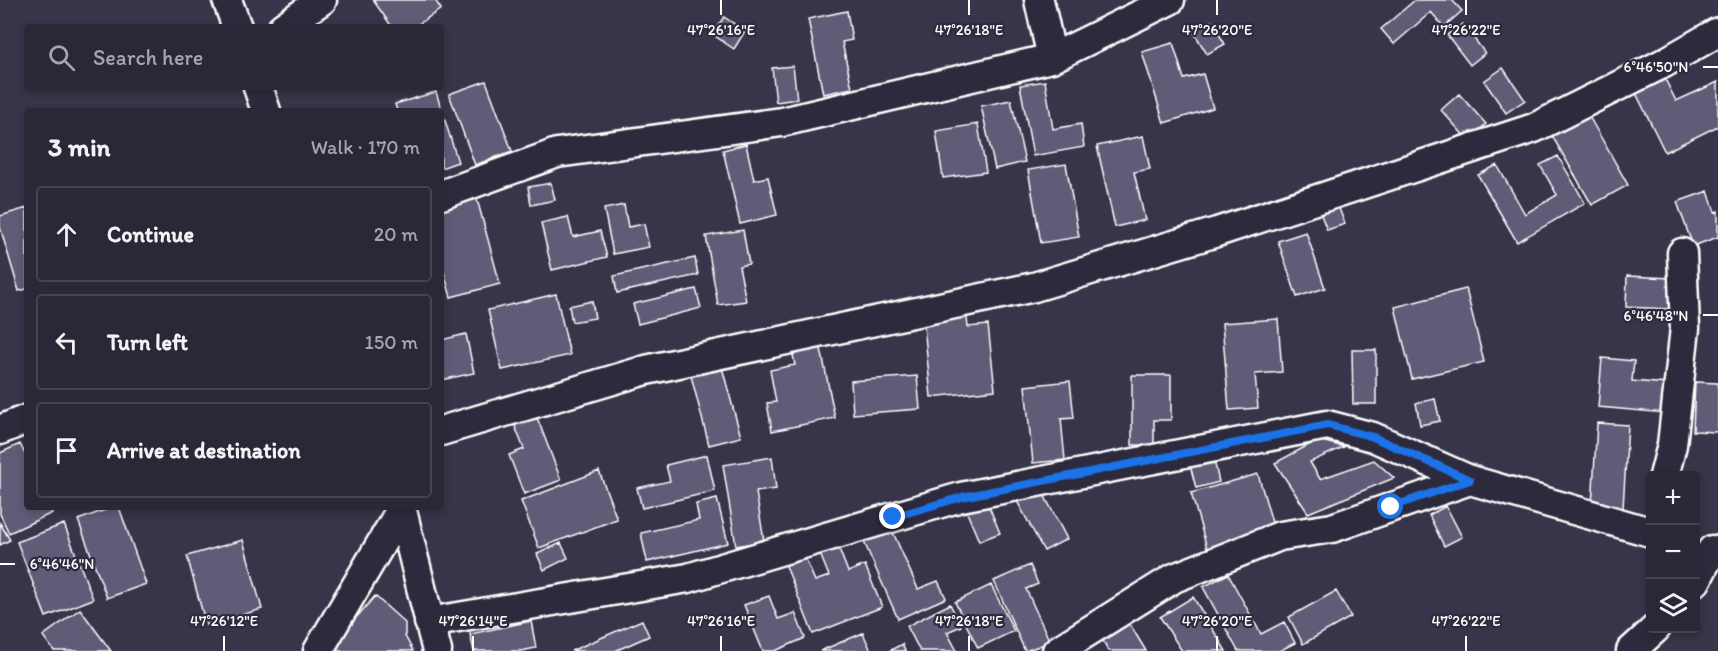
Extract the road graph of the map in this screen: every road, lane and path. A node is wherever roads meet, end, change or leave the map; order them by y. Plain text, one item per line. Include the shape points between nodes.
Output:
1 (226, 0) edge
2 (322, 0) edge
3 (1039, 0) edge
4 (1170, 0) edge
5 (236, 24) edge
6 (287, 24) edge
7 (1716, 41) edge
8 (1052, 58) junction
9 (259, 90) edge
10 (265, 108) edge
11 (444, 194) edge
12 (1682, 253) dead end
13 (24, 420) edge
14 (0, 430) edge
15 (444, 430) edge
16 (1665, 471) edge
17 (1470, 480) junction
18 (401, 510) edge
19 (402, 510) edge
20 (1646, 531) edge
21 (1709, 549) edge
22 (1696, 579) edge
23 (429, 622) junction
24 (1651, 633) edge
25 (318, 651) edge
26 (437, 651) edge
27 (1057, 651) edge
28 (1631, 651) edge

1 - 5 street
2 - 6 street
3 - 8 street
4 - 8 street
7 - 15 street via 1534,128 1217,232 1034,287 646,370
8 - 11 street via 782,122 557,153
9 - 10 street
12 - 16 street via 1684,328 1672,445
13 - 14 street
17 - 20 street
17 - 23 street via 1373,437 1328,425 962,497 688,578
17 - 27 street via 1332,528 1280,536 1174,578
18 - 25 street
19 - 23 street
21 - 22 street
23 - 26 street
24 - 28 street

